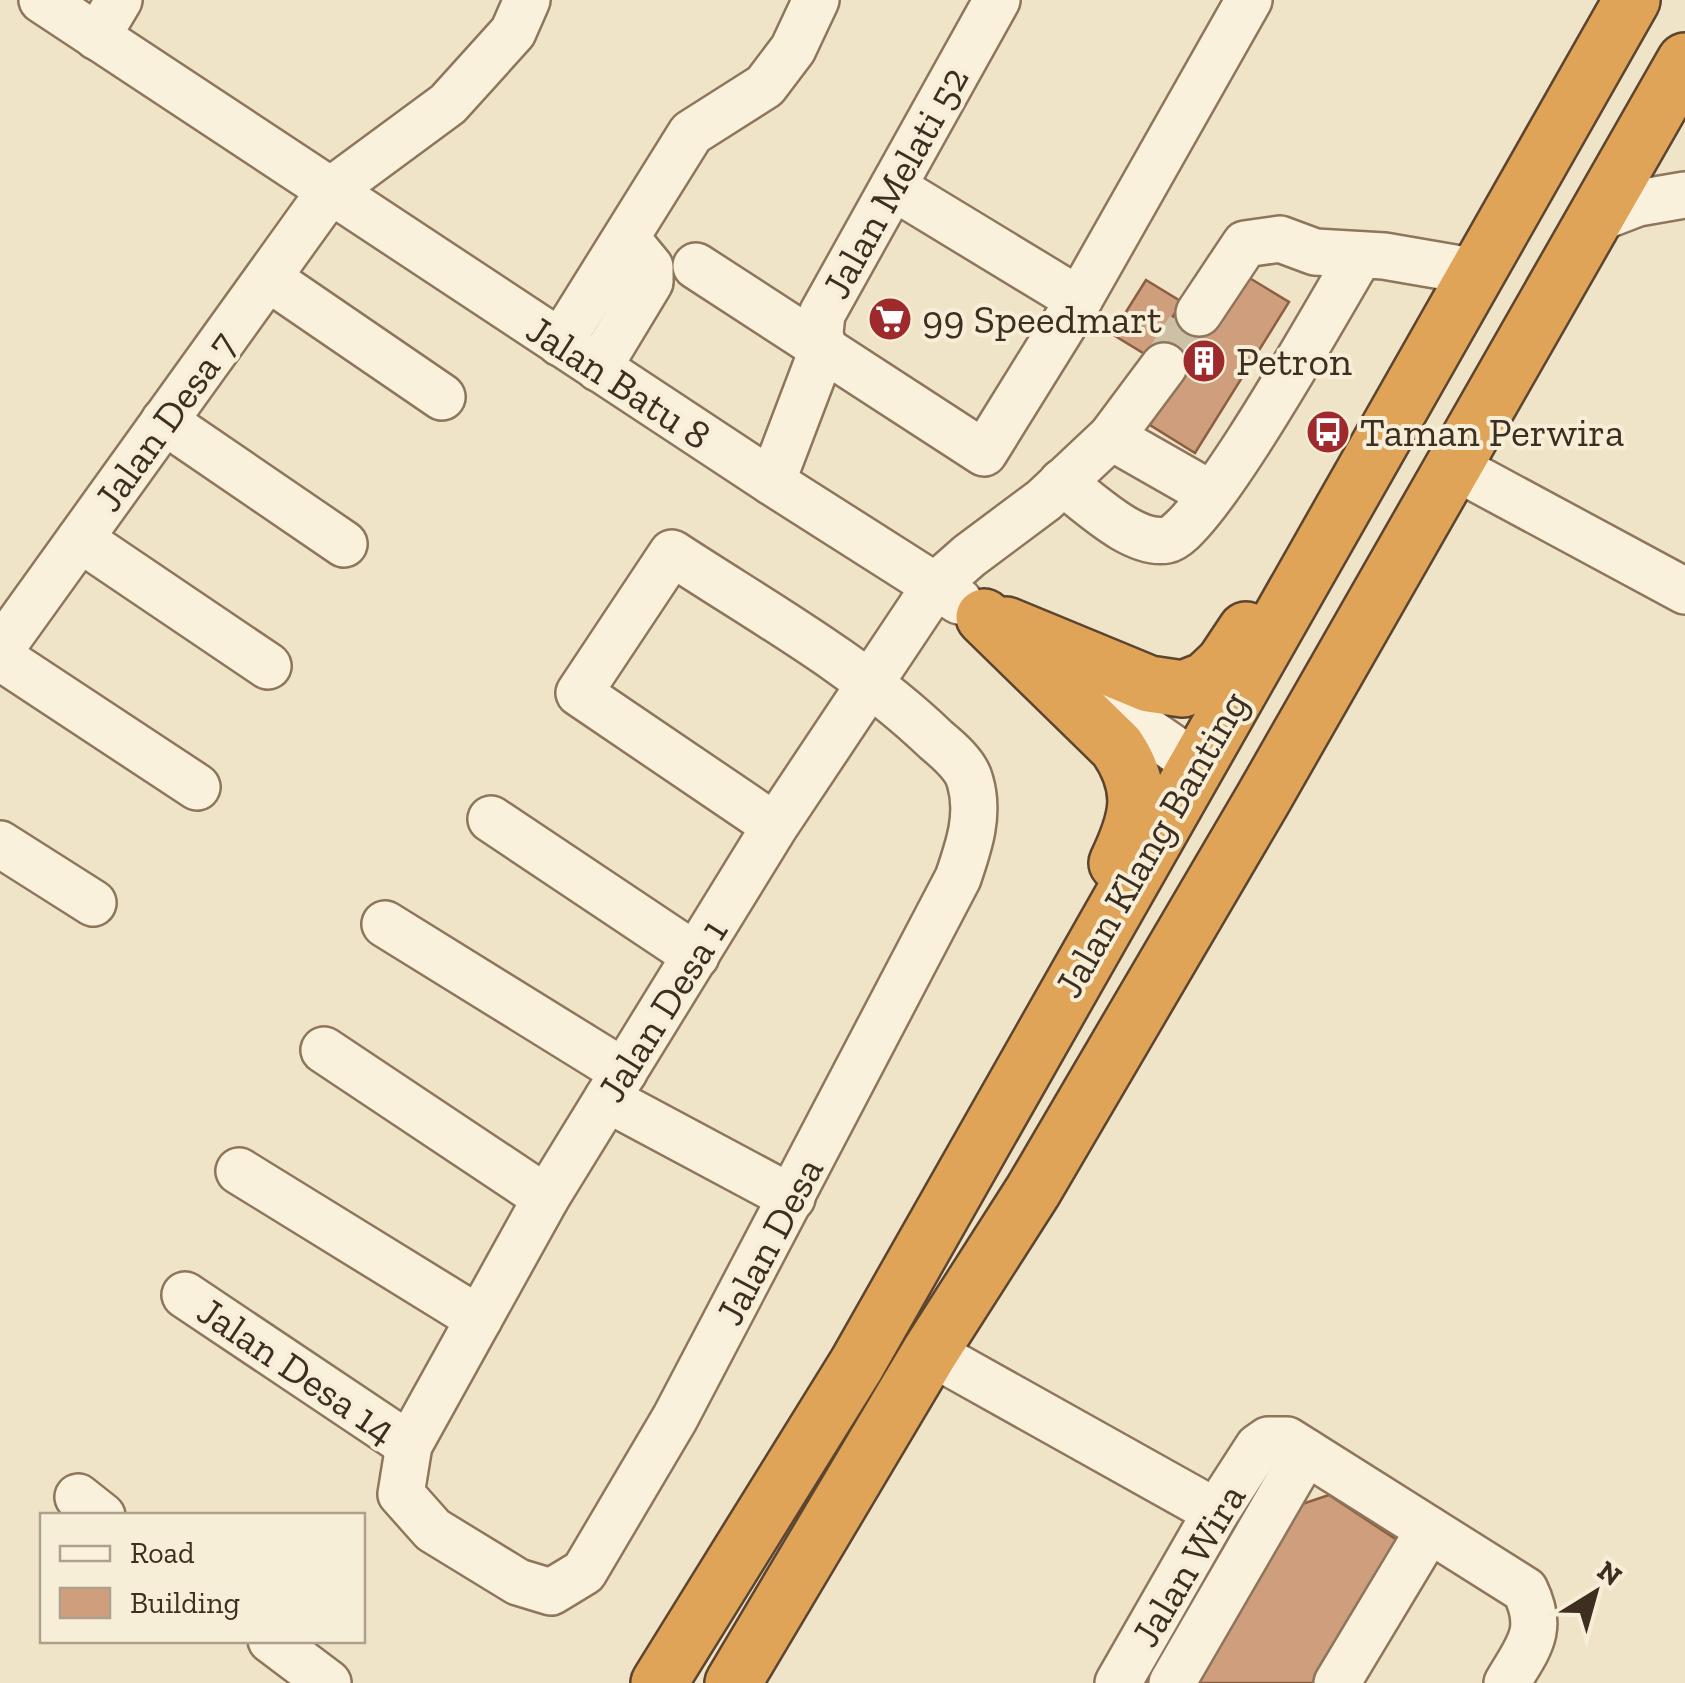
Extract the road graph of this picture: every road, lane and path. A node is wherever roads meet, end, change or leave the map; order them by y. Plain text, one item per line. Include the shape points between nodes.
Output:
1 (42, 0) edge
2 (528, 0) edge
3 (816, 0) edge
4 (997, 0) edge
5 (1249, 0) edge
6 (1632, 0) edge
7 (108, 18) edge
8 (1685, 60) edge
9 (893, 187) junction
10 (330, 191) junction
11 (1685, 194) edge
12 (1594, 220) junction
13 (624, 244) junction
14 (1360, 255) junction
15 (696, 266) dead end
16 (1477, 272) junction
17 (268, 278) junction
18 (1078, 300) junction
19 (1199, 313) tunnel mouth
20 (560, 343) junction
21 (822, 348) junction
22 (1164, 366) tunnel mouth
23 (598, 368) junction
24 (1414, 383) junction
25 (442, 398) dead end
26 (164, 421) junction
27 (1111, 437) junction
28 (1454, 467) junction
29 (772, 482) junction
30 (1062, 482) junction
31 (1211, 494) junction
32 (80, 539) junction
33 (344, 544) dead end
34 (935, 586) junction
35 (1685, 591) edge
36 (984, 617) junction
37 (1358, 635) junction
38 (0, 654) edge
39 (268, 666) dead end
40 (872, 682) junction
41 (1196, 764) junction
42 (197, 787) dead end
43 (491, 819) dead end
44 (776, 826) junction
45 (0, 844) edge
46 (93, 904) dead end
47 (385, 924) dead end
48 (696, 956) junction
49 (324, 1050) dead end
50 (616, 1086) junction
51 (239, 1170) dead end
52 (961, 1180) junction
53 (1033, 1191) junction
54 (546, 1198) junction
55 (792, 1198) junction
56 (185, 1295) dead end
57 (479, 1319) junction
58 (930, 1352) junction
59 (409, 1445) junction
60 (1306, 1452) junction
61 (1216, 1512) junction
62 (1429, 1530) junction
63 (275, 1643) edge
64 (328, 1683) edge
65 (660, 1683) edge
66 (733, 1683) edge
67 (1118, 1683) edge
68 (1172, 1683) edge
69 (1337, 1683) edge
70 (1507, 1683) edge

1 - 7 street, Jalan Batu 8
2 - 10 street, Jalan Desa 7 via 513,32 448,104
3 - 13 street via 765,86 691,133
4 - 9 street, Jalan Melati 52
5 - 18 street
6 - 16 highway, Jalan Klang Banting
7 - 10 street, Jalan Batu 8
8 - 12 highway, Jalan Klang Banting
9 - 18 street
9 - 21 street, Jalan Melati 52 via 822,314
10 - 17 street, Jalan Desa 7
10 - 20 street, Jalan Batu 8
11 - 12 street
12 - 28 highway, Jalan Klang Banting
13 - 20 street
13 - 23 street via 650,267 650,282
14 - 16 street
14 - 19 street via 1315,252 1280,239 1245,244
14 - 31 street via 1243,453
15 - 21 street
16 - 24 highway, Jalan Klang Banting
17 - 25 street
17 - 26 street, Jalan Desa 7
18 - 21 street via 984,453
20 - 23 street, Jalan Batu 8
21 - 29 street, Jalan Melati 52
22 - 27 street, Jalan Desa 1
23 - 29 street, Jalan Batu 8
24 - 36 highway via 1224,664 1206,680 1183,689 1150,684
24 - 41 highway, Jalan Klang Banting
26 - 32 street, Jalan Desa 7
26 - 33 street
27 - 30 street, Jalan Desa 1
27 - 31 street
28 - 35 street
28 - 37 highway, Jalan Klang Banting
29 - 34 street, Jalan Batu 8
30 - 31 street via 1140,539 1170,540
30 - 34 street, Jalan Desa 1
32 - 38 street, Jalan Desa 7
32 - 39 street
34 - 36 street, Jalan Batu 8
34 - 40 street, Jalan Desa 1
36 - 41 street, Jalan Batu 8
36 - 52 highway via 1118,747 1131,767 1137,814
37 - 41 highway via 1325,643 1266,739 1235,760
37 - 53 highway, Jalan Klang Banting
38 - 42 street
40 - 44 street, Jalan Desa 1
40 - 44 street, Jalan Desa via 672,554 579,693
40 - 55 street, Jalan Desa via 969,776 972,837 958,878
41 - 52 highway, Jalan Klang Banting
41 - 53 highway via 1210,810 1200,855 1076,1072
43 - 48 street
44 - 48 street, Jalan Desa 1
45 - 46 street
47 - 50 street
48 - 50 street, Jalan Desa 1
49 - 54 street
50 - 54 street, Jalan Desa 1
50 - 55 street
51 - 57 street
52 - 65 highway, Jalan Klang Banting via 857,1364
53 - 58 highway, Jalan Klang Banting
54 - 57 street, Jalan Desa 1
55 - 59 street, Jalan Desa via 584,1572 552,1592 518,1582 433,1530 402,1494
56 - 59 street, Jalan Desa 14
57 - 59 street, Jalan Desa 1
58 - 61 street
58 - 66 highway, Jalan Klang Banting
60 - 61 street, Jalan Wira via 1287,1440 1268,1440
60 - 62 street
60 - 68 street
61 - 67 street, Jalan Wira
62 - 69 street
62 - 70 street via 1524,1590 1534,1610 1532,1639
63 - 64 street

